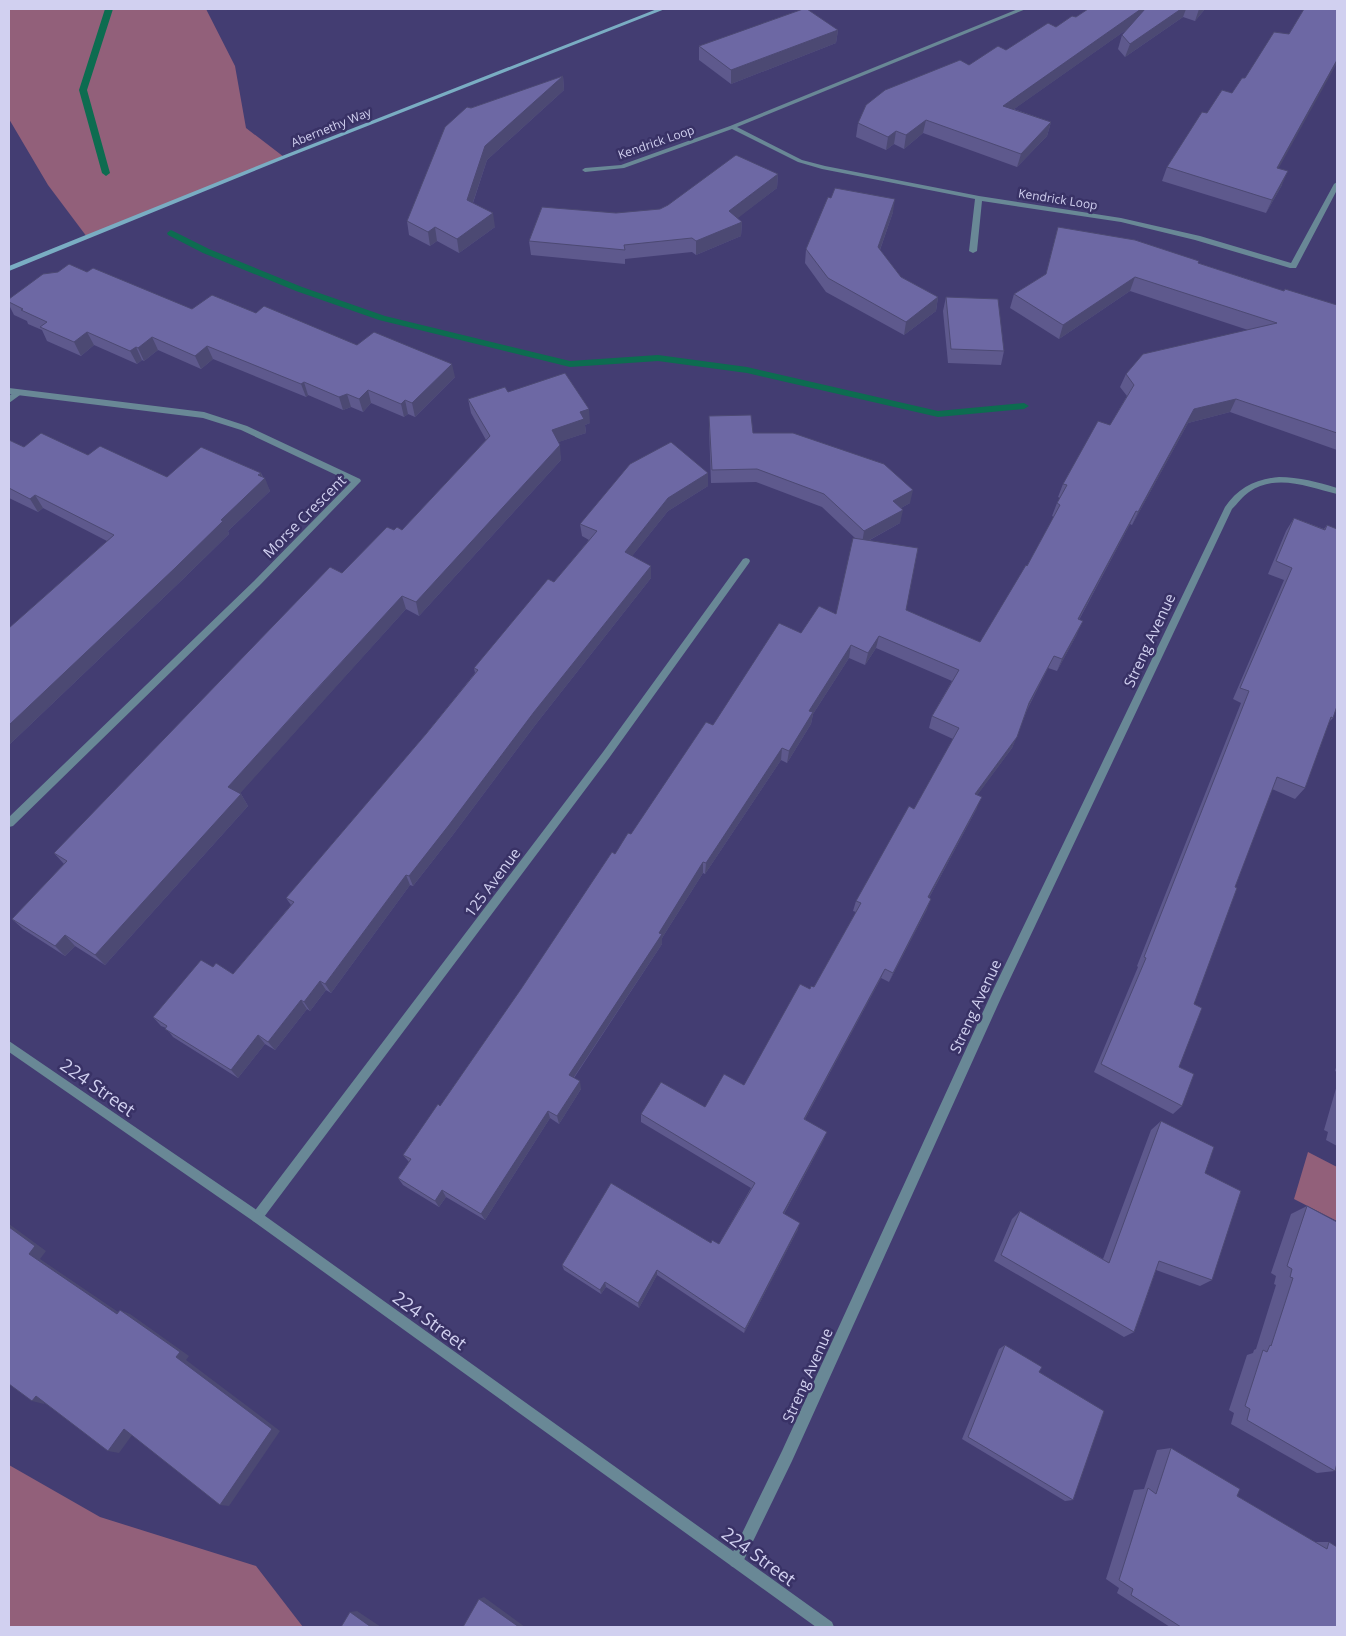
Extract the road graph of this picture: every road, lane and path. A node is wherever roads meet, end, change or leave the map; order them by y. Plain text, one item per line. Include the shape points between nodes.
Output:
1 (662, 9) edge
2 (1023, 9) edge
3 (732, 127) junction
4 (585, 170) dead end
5 (1337, 184) edge
6 (979, 198) junction
7 (973, 251) dead end
8 (9, 269) edge
9 (13, 392) edge
10 (9, 400) edge
11 (1337, 491) edge
12 (746, 561) dead end
13 (9, 823) edge
14 (9, 1046) edge
15 (256, 1217) junction
16 (736, 1561) junction
17 (827, 1627) edge

1 - 8 main road, Abernethy Way
2 - 3 street, Kendrick Loop
3 - 4 street, Kendrick Loop via 622,167
3 - 6 street, Kendrick Loop via 800,161 824,168
5 - 6 street, Kendrick Loop via 1293,266 1120,220
6 - 7 street
9 - 10 street
9 - 13 street, Morse Crescent via 204,415 244,428 357,481 250,590
11 - 16 street, Streng Avenue via 1288,479 1264,482 1246,490 1229,508 997,994
12 - 15 street, 125 Avenue via 606,755
14 - 15 street, 224 Street
15 - 16 street, 224 Street
16 - 17 street, 224 Street

